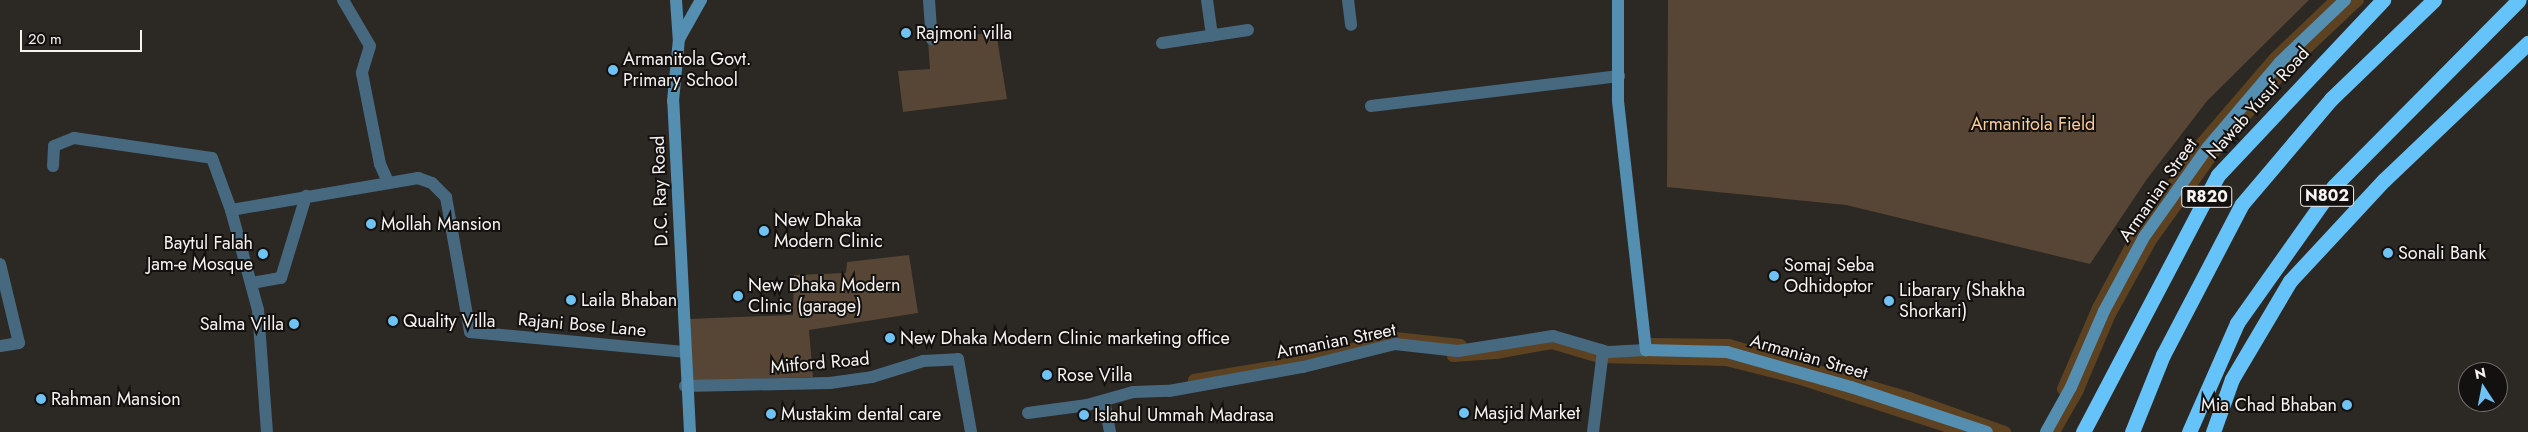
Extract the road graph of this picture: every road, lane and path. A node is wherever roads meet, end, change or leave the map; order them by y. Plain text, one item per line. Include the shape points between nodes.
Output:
1 (343, 0) edge
2 (676, 0) edge
3 (701, 0) edge
4 (929, 0) edge
5 (1207, 0) edge
6 (1348, 0) edge
7 (1618, 0) edge
8 (2345, 0) edge
9 (2382, 0) edge
10 (2434, 0) edge
11 (2520, 0) edge
12 (1351, 25) dead end
13 (1248, 30) dead end
14 (1212, 36) junction
15 (679, 39) junction
16 (932, 39) dead end
17 (2528, 43) edge
18 (1162, 44) dead end
19 (1619, 76) junction
20 (1371, 106) dead end
21 (52, 166) dead end
22 (388, 182) junction
23 (306, 196) junction
24 (231, 210) junction
25 (0, 264) edge
26 (252, 283) junction
27 (0, 346) edge
28 (1646, 350) junction
29 (1603, 351) junction
30 (684, 352) junction
31 (685, 386) junction
32 (1104, 401) junction
33 (1028, 413) dead end
34 (267, 432) edge
35 (690, 432) edge
36 (971, 432) edge
37 (1110, 432) edge
38 (1593, 432) edge
39 (1987, 432) edge
40 (2046, 432) edge
41 (2083, 432) edge
42 (2132, 432) edge
43 (2189, 432) edge
44 (2213, 432) edge

1 - 22 street via 370,46 362,73 380,164
2 - 15 street
3 - 15 street, D.C. Ray Road
4 - 16 street
5 - 14 street
6 - 12 street
7 - 19 street
8 - 40 street, Armanian Street via 2280,62 2208,147 2144,237 2104,311 2071,388
9 - 41 highway, Nawab Yusuf Road / R820 via 2218,175
10 - 42 highway via 2331,99 2242,204 2163,355
11 - 43 highway, N802 via 2334,186 2237,323
13 - 14 street
14 - 18 street
15 - 30 street, D.C. Ray Road via 673,101
17 - 44 highway via 2384,180 2290,281 2232,379
19 - 20 street
19 - 28 street via 1618,100
21 - 24 street via 54,146 74,138 212,158
22 - 23 street, Rajani Bose Lane
22 - 30 street, Rajani Bose Lane via 418,178 432,183 446,197 470,332
23 - 24 street, Rajani Bose Lane
23 - 26 street via 281,278
24 - 26 street
25 - 27 street via 19,343
26 - 34 street via 259,319
28 - 29 street, Armanian Street
28 - 39 street, Armanian Street via 1728,352 1851,387
29 - 32 street, Armanian Street via 1553,336 1458,351 1395,344 1303,367 1169,391 1133,392
29 - 38 street
30 - 31 street, D.C. Ray Road
31 - 35 street
31 - 36 street, Mitford Road via 830,383 872,378 923,361 958,359
32 - 33 street, Armanian Street
32 - 37 street

